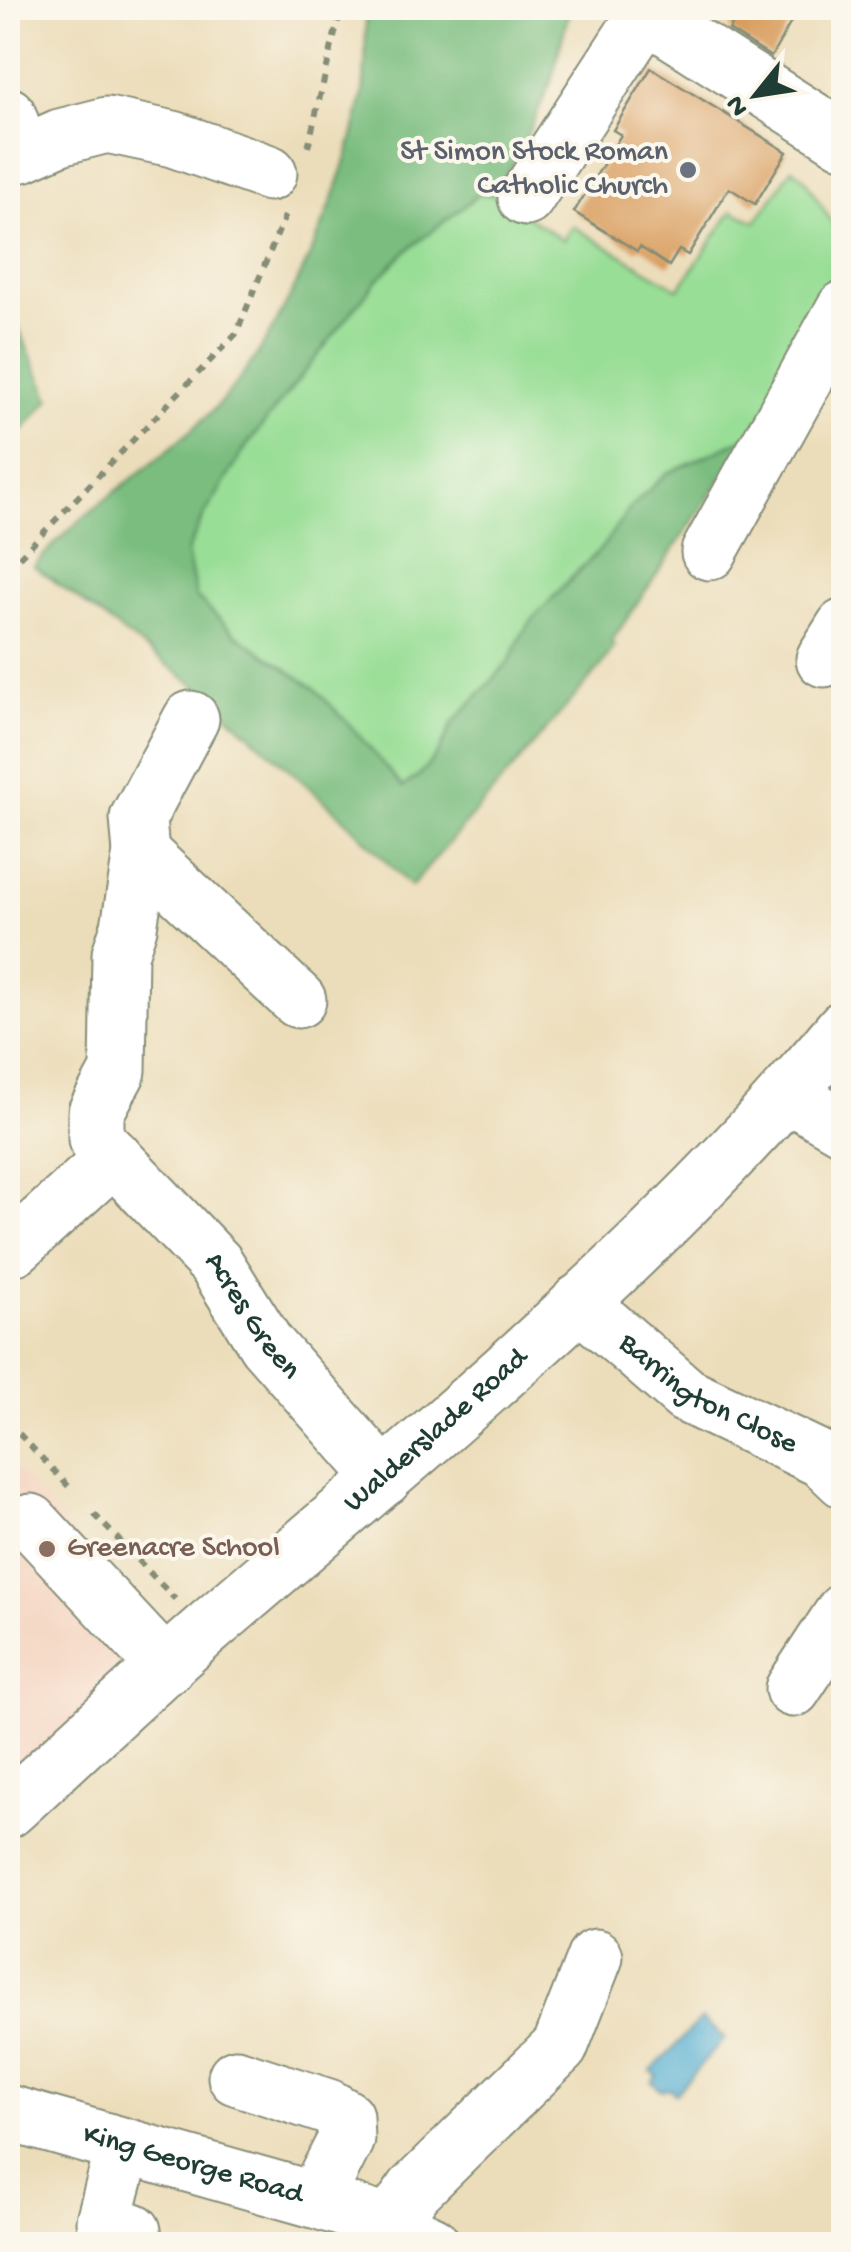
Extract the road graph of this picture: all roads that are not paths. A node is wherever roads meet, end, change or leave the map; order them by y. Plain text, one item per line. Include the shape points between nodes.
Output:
1 (14, 134) edge
2 (844, 140) edge
3 (286, 182) road end
4 (526, 198) dead end
5 (844, 310) edge
6 (709, 552) dead end
7 (191, 719) dead end
8 (141, 852) junction
9 (298, 1000) dead end
10 (844, 1028) edge
11 (787, 1094) junction
12 (844, 1127) edge
13 (114, 1157) junction
14 (15, 1248) dead end
15 (580, 1302) junction
16 (384, 1478) junction
17 (844, 1480) edge
18 (52, 1507) road end
19 (844, 1611) edge
20 (166, 1668) junction
21 (793, 1689) dead end
22 (8, 1810) edge
23 (595, 1957) dead end
24 (236, 2076) dead end
25 (8, 2113) edge
26 (124, 2146) junction
27 (315, 2200) junction
28 (411, 2234) edge
29 (135, 2244) edge

1 - 3 street via 60,137 107,125 173,139
2 - 4 street via 646,14
5 - 6 street
7 - 8 street, Acres Green via 138,818
8 - 9 street
8 - 13 street, Acres Green via 120,954 118,1071 96,1112 96,1139
10 - 11 street, Walderslade Road
11 - 12 street
11 - 15 street, Walderslade Road via 677,1213
13 - 14 street
13 - 16 street, Acres Green via 216,1264 276,1357
15 - 16 street, Walderslade Road
15 - 17 street, Barrington Close via 686,1396 823,1460
16 - 20 street, Walderslade Road
18 - 20 street
19 - 21 street
20 - 22 street, Walderslade Road
23 - 28 street via 560,2048 414,2190
24 - 27 street via 344,2117 346,2139
25 - 26 street, King George Road
26 - 27 street, King George Road
26 - 29 street via 104,2221 133,2231
27 - 28 street, King George Road

